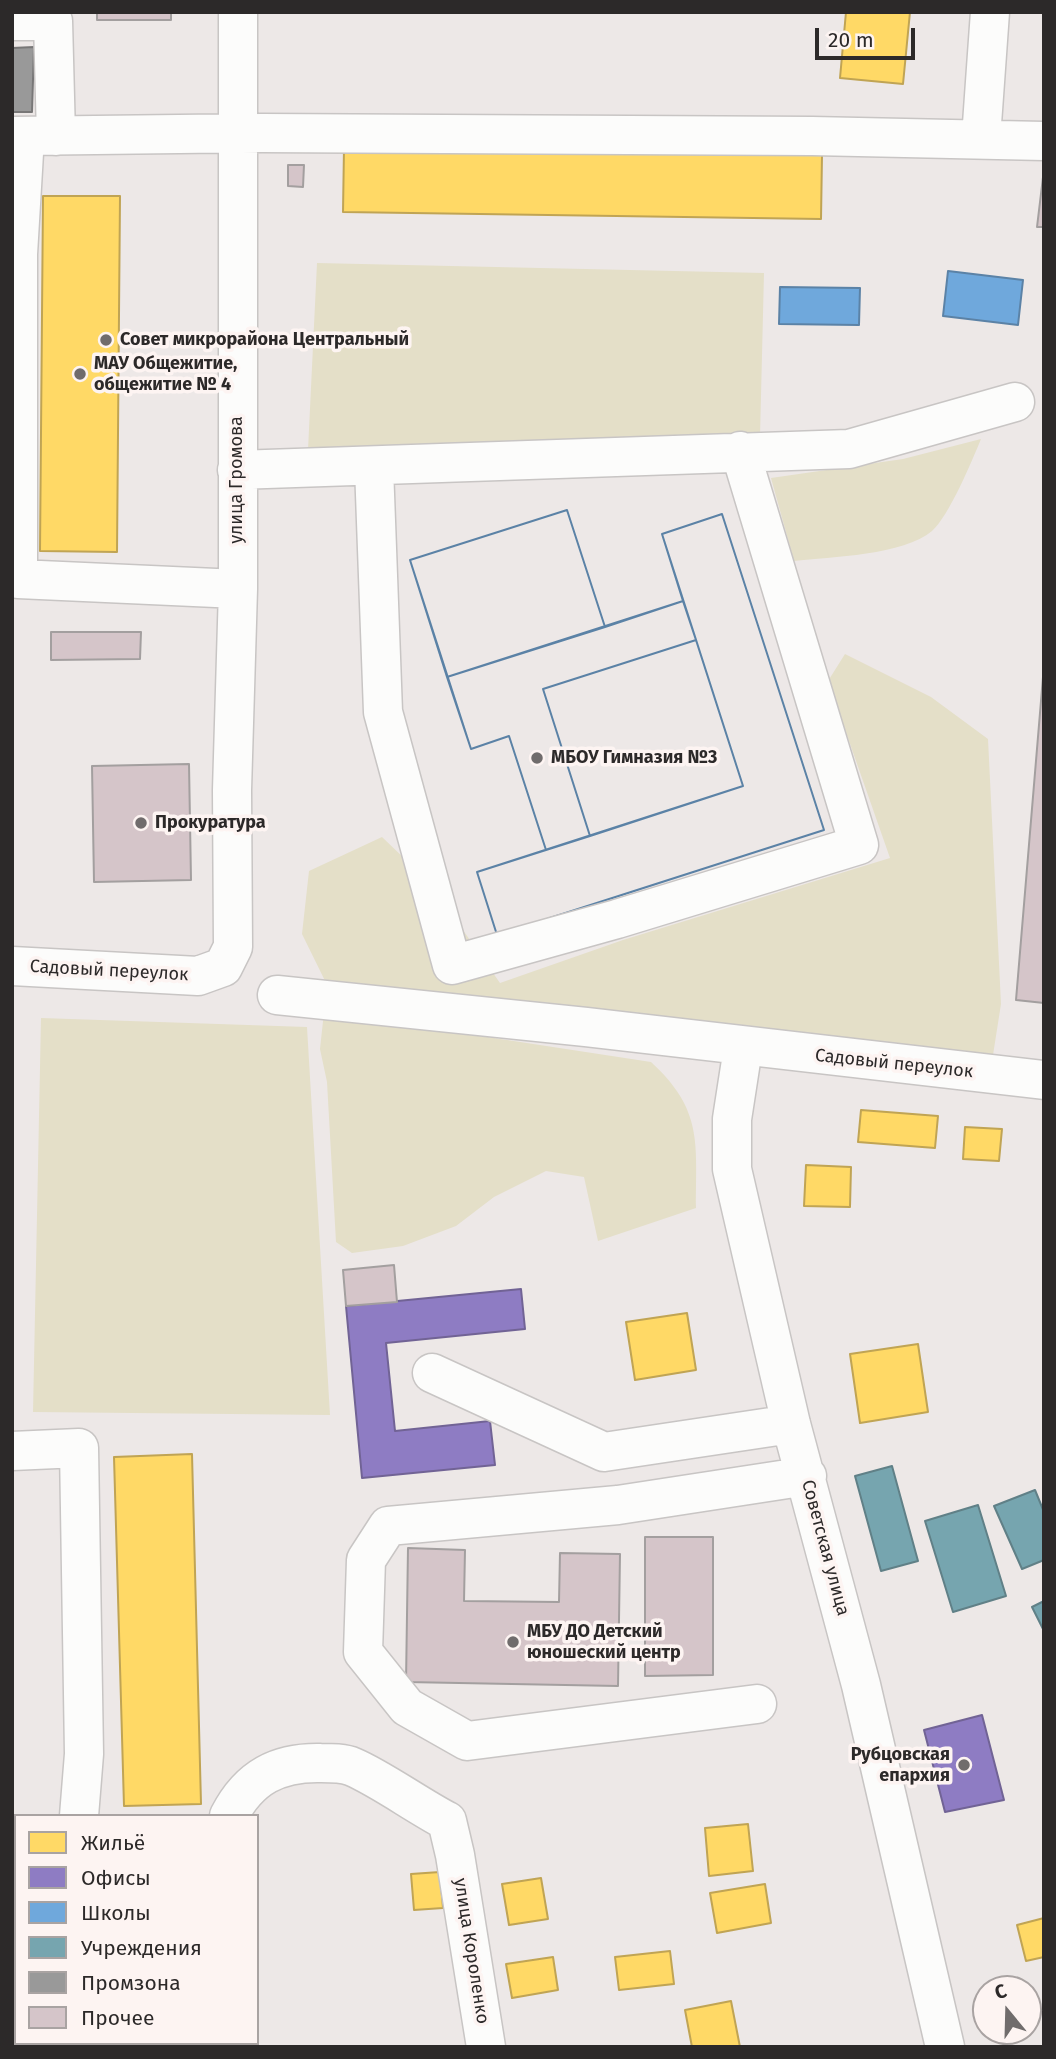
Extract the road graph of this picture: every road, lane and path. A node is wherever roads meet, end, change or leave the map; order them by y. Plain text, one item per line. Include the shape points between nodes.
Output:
1 (238, 12) edge
2 (990, 12) edge
3 (53, 17) edge
4 (12, 21) edge
5 (236, 133) junction
6 (31, 136) edge
7 (981, 138) junction
8 (1044, 141) edge
9 (15, 254) edge
10 (15, 354) edge
11 (1015, 402) dead end
12 (740, 451) junction
13 (374, 467) junction
14 (237, 470) junction
15 (238, 589) junction
16 (233, 947) joint
17 (12, 966) edge
18 (277, 995) dead end
19 (743, 1048) junction
20 (1044, 1080) edge
21 (432, 1373) dead end
22 (791, 1424) junction
23 (12, 1451) edge
24 (807, 1476) junction
25 (758, 1704) dead end
26 (79, 1814) edge
27 (230, 1814) edge
28 (486, 2047) edge
29 (945, 2047) edge

1 - 5 street, улица Громова
2 - 7 street
3 - 4 street
3 - 6 street
5 - 6 street
5 - 7 street
5 - 14 street, улица Громова
6 - 9 street
7 - 8 street
9 - 10 street
10 - 15 street via 18,579
11 - 12 street via 849,449
12 - 13 street
12 - 13 street via 859,845 452,965 383,712
13 - 14 street
14 - 15 street, улица Громова
15 - 16 street, улица Громова
16 - 17 street, Садовый переулок via 223,967 198,976
18 - 19 street, Садовый переулок
19 - 20 street, Садовый переулок
19 - 22 street, Советская улица via 732,1119 732,1169
21 - 22 street via 604,1452
22 - 24 street, Советская улица
23 - 26 street via 79,1448 84,1754
24 - 25 street via 618,1505 388,1525 366,1560 363,1652 407,1707 467,1741
24 - 29 street, Советская улица
27 - 28 street, улица Короленко via 240,1795 259,1778 294,1762 352,1766 447,1821

